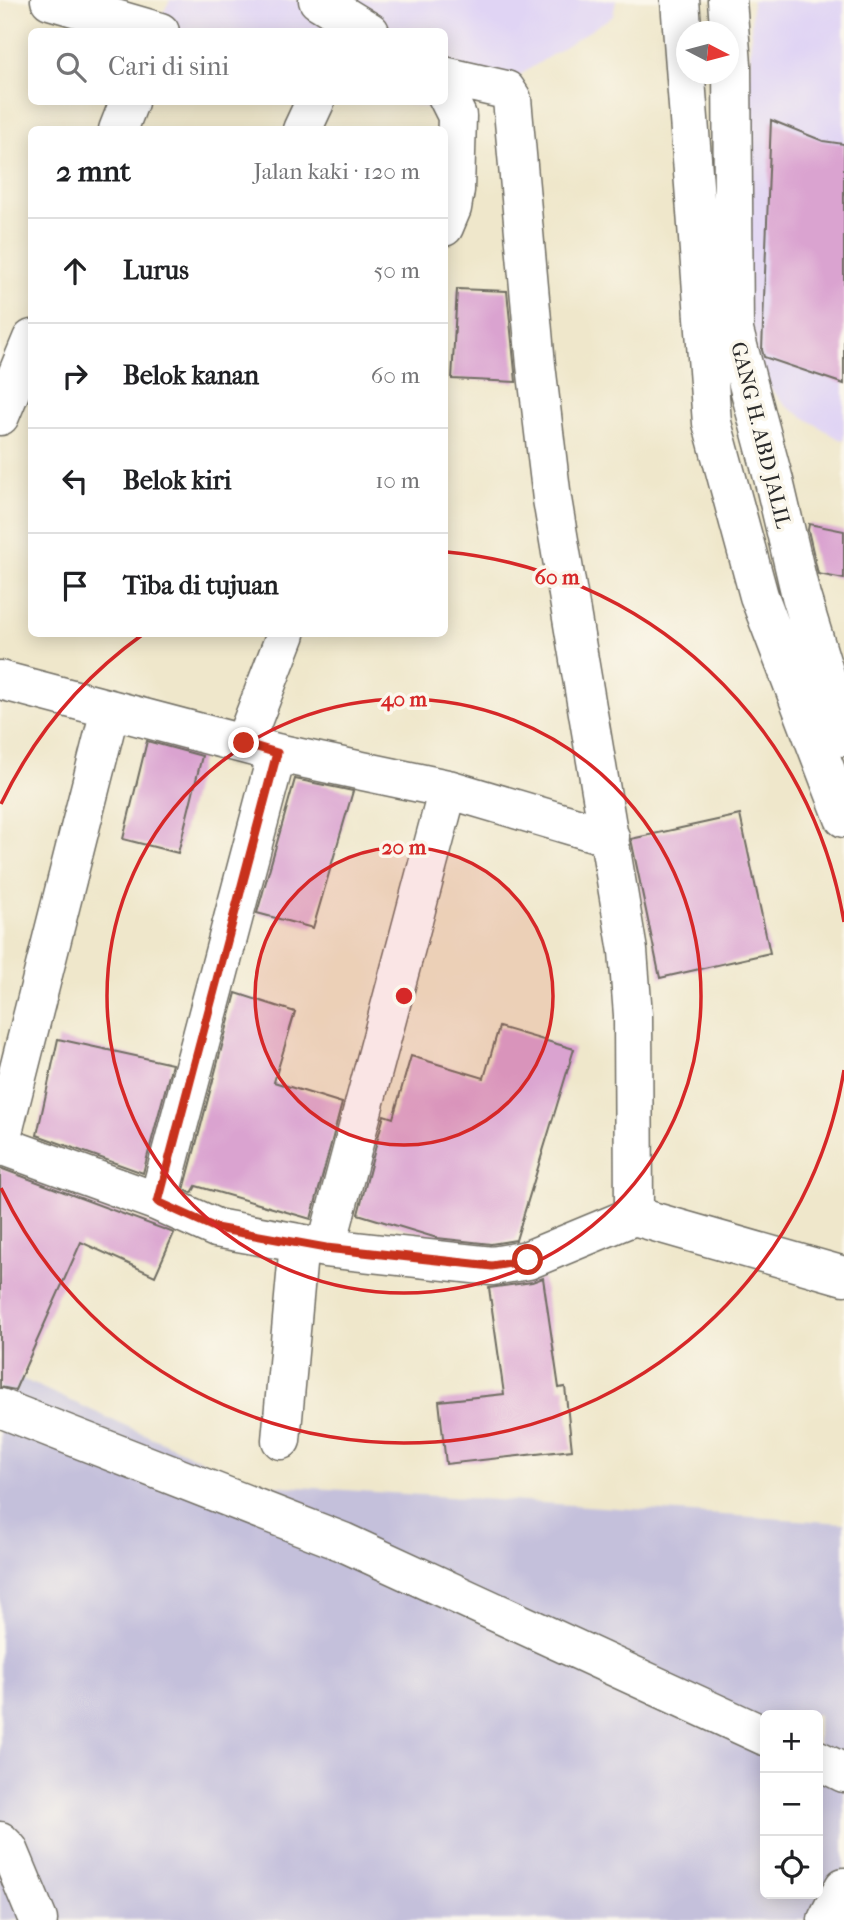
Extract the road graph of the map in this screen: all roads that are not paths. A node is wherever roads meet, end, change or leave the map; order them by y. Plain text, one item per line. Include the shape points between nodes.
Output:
1 (50, 0) edge
2 (168, 0) edge
3 (680, 0) edge
4 (727, 0) edge
5 (148, 28) edge
6 (160, 28) edge
7 (448, 77) edge
8 (448, 98) edge
9 (128, 105) edge
10 (314, 105) edge
11 (120, 126) edge
12 (304, 126) edge
13 (448, 218) edge
14 (28, 349) edge
15 (0, 416) edge
16 (285, 637) edge
17 (0, 680) edge
18 (110, 710) junction
19 (844, 737) edge
20 (261, 748) junction
21 (448, 789) junction
22 (844, 818) edge
23 (610, 837) junction
24 (0, 1145) edge
25 (158, 1202) junction
26 (634, 1216) junction
27 (312, 1246) junction
28 (844, 1276) edge
29 (0, 1408) edge
30 (281, 1440) dead end
31 (760, 1734) edge
32 (823, 1762) edge
33 (844, 1773) edge
34 (0, 1841) edge
35 (844, 1887) edge
36 (38, 1920) edge
37 (827, 1920) edge

1 - 5 street
2 - 6 street
3 - 22 street via 712,423 759,596
4 - 19 street, GANG H. ABD JALIL via 732,65 734,331 801,596
7 - 23 street via 506,90 512,99 552,499
8 - 13 street via 457,116 455,190
9 - 11 street
10 - 12 street
14 - 15 street
16 - 20 street
17 - 18 street
18 - 20 street
18 - 24 street
20 - 21 street
20 - 25 street
21 - 23 street
21 - 27 street
23 - 26 street via 633,1015
24 - 25 street
25 - 27 street via 216,1228
26 - 27 street via 516,1263 492,1266
26 - 28 street
27 - 30 street
29 - 31 street via 343,1542
32 - 33 street
34 - 36 street via 9,1850
35 - 37 street

